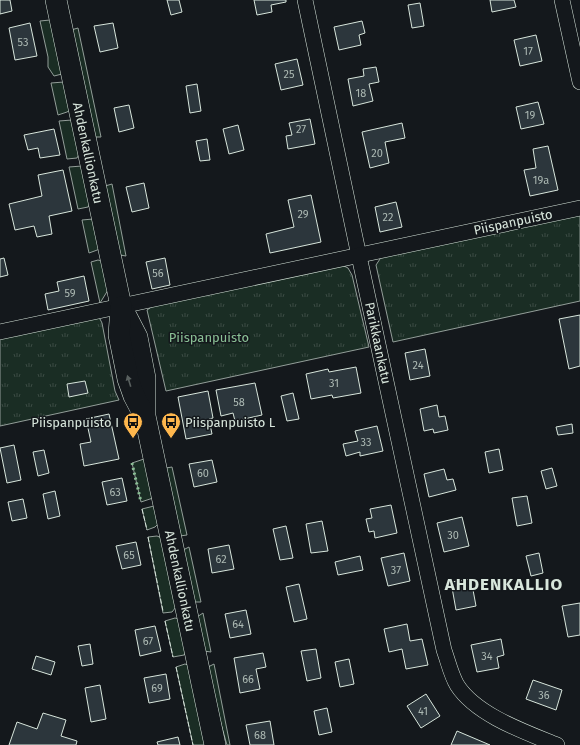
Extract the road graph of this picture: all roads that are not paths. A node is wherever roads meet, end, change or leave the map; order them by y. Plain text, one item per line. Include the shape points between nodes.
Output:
1 (56, 0) edge
2 (305, 0) edge
3 (562, 0) edge
4 (580, 82) edge
5 (580, 208) edge
6 (359, 256) junction
7 (121, 306) junction
8 (0, 332) edge
9 (215, 745) edge
10 (557, 745) edge

1 - 7 street, Ahdenkallionkatu
2 - 6 street, Parikkaankatu
3 - 4 street
5 - 6 street, Piispanpuisto
6 - 7 street, Piispanpuisto
6 - 10 street, Parikkaankatu via 444,650 456,684 481,710
7 - 8 street, Piispanpuisto
9 -> 7 street, Ahdenkallionkatu via 145,416 128,379 119,335

